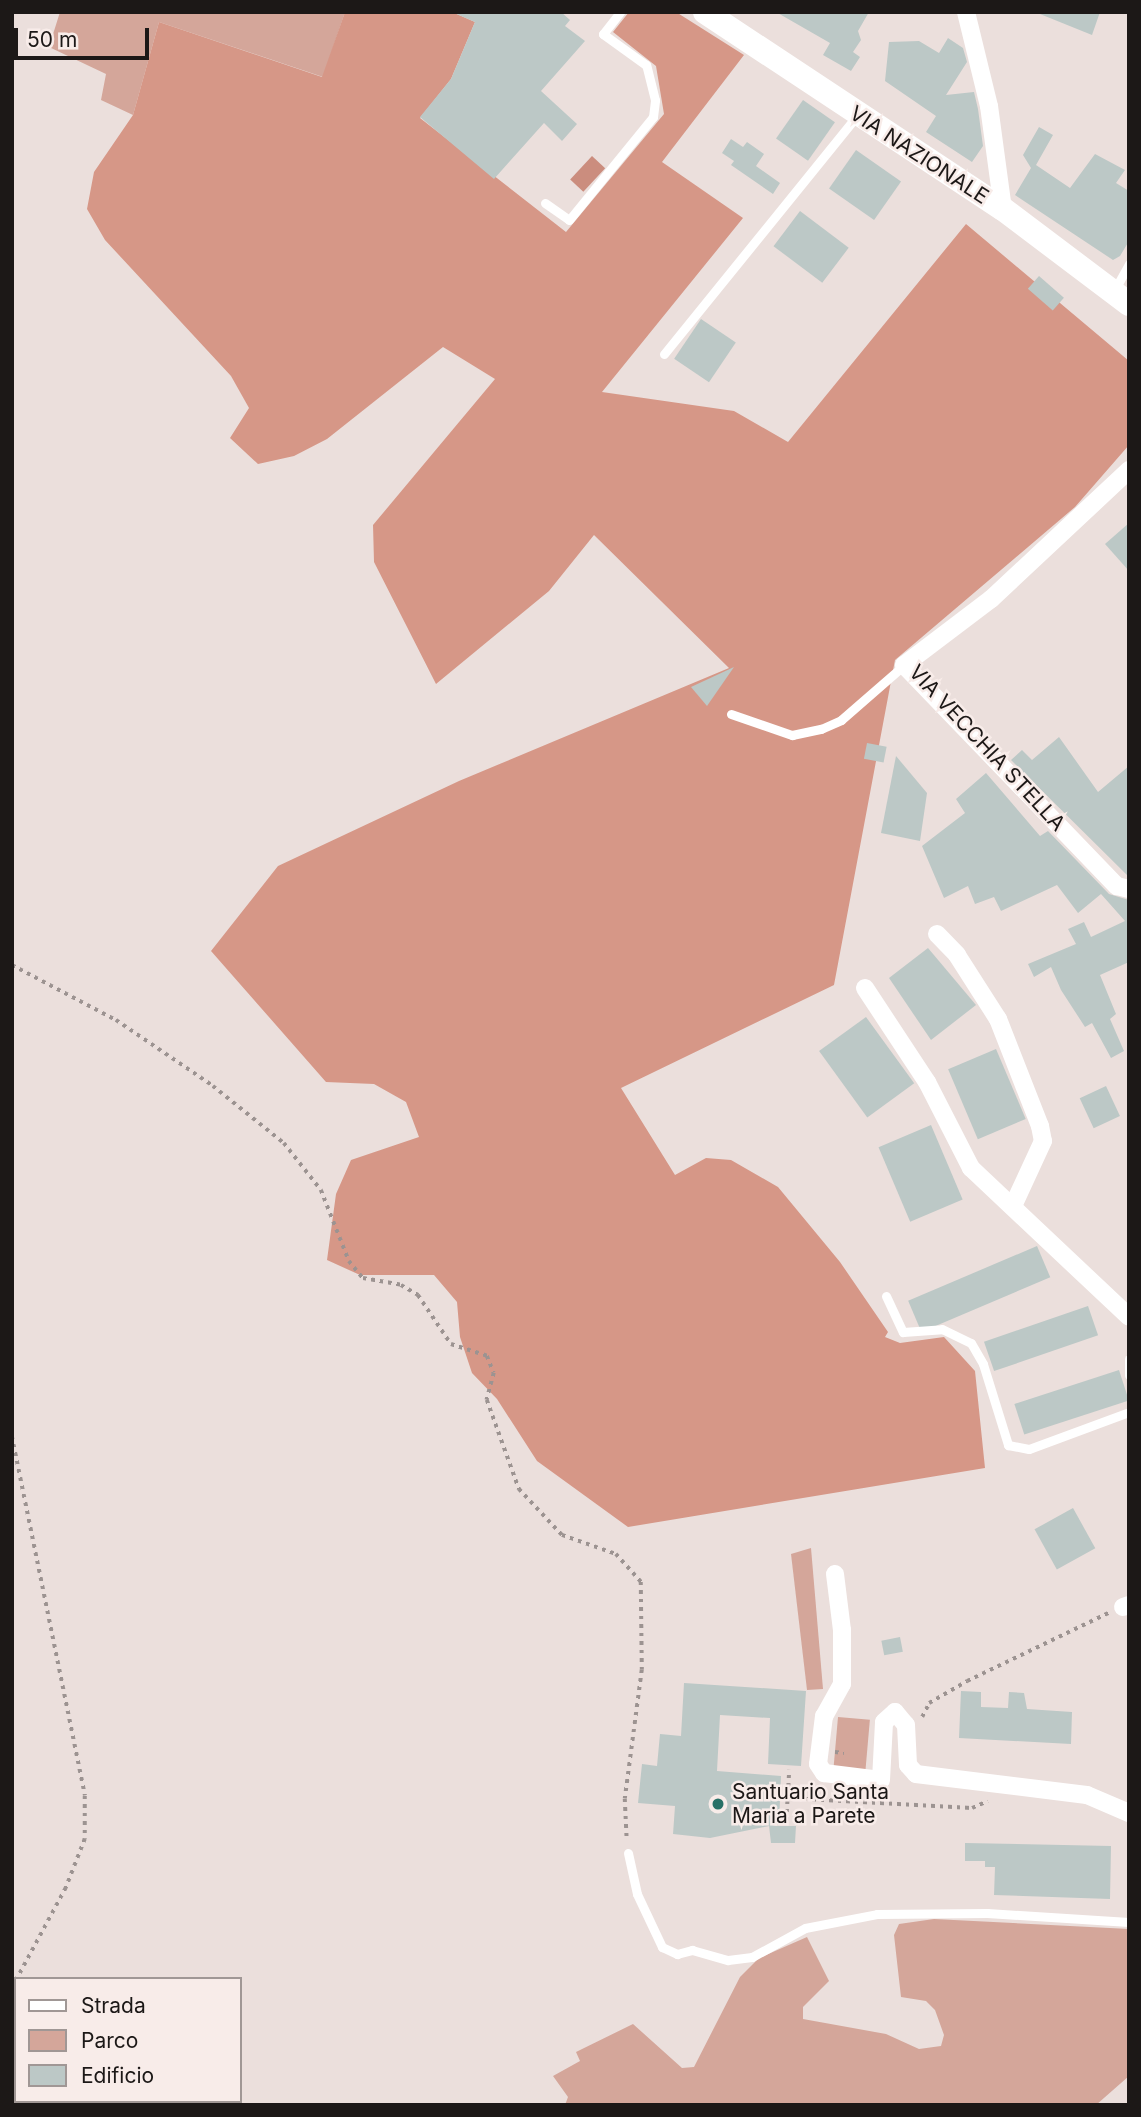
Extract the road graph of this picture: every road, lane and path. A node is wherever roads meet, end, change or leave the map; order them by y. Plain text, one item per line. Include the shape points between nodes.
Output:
1 (620, 12) edge
2 (705, 12) edge
3 (966, 12) edge
4 (858, 116) junction
5 (545, 203) dead end
6 (1003, 209) junction
7 (1129, 264) edge
8 (1121, 298) edge
9 (664, 354) dead end
10 (1129, 470) edge
11 (904, 665) junction
12 (731, 715) dead end
13 (1129, 889) edge
14 (937, 934) dead end
15 (12, 965) edge
16 (865, 988) dead end
17 (1013, 1206) junction
18 (886, 1296) dead end
19 (1129, 1317) edge
20 (1129, 1359) edge
21 (1129, 1375) edge
22 (1129, 1412) edge
23 (12, 1436) edge
24 (835, 1574) dead end
25 (1126, 1606) edge
26 (920, 1723) dead end
27 (789, 1770) dead end
28 (787, 1798) junction
29 (972, 1808) dead end
30 (1129, 1813) edge
31 (786, 1821) dead end
32 (628, 1853) joint
33 (1129, 1923) edge
34 (18, 1977) edge

1 - 5 lane via 603,34 646,65 655,100 653,117 569,220
2 - 4 main road, VIA NAZIONALE
3 - 6 street via 989,106
4 - 6 main road, VIA NAZIONALE
4 - 9 lane
6 - 8 main road, VIA NAZIONALE
7 - 8 lane
10 - 11 street, VIA VECCHIA STELLA via 991,599
11 - 12 lane via 841,720 821,729 792,735
11 - 13 street, VIA VECCHIA STELLA via 1117,886
14 - 17 street via 957,955 998,1020 1040,1126 1043,1141
15 - 32 path via 116,1020 213,1086 284,1143 321,1190 349,1261 363,1278 401,1285 418,1295 451,1344 487,1356 494,1373 487,1399 519,1489 562,1535 616,1554 640,1582 642,1670 625,1799
16 - 17 street via 927,1082 971,1168
17 - 19 street
18 - 22 lane via 903,1332 942,1329 971,1343 983,1364 1008,1445 1029,1449
20 - 21 lane
23 - 34 path via 85,1796 85,1839 66,1888
24 - 30 street via 842,1684 824,1716 818,1764 824,1773 881,1780 884,1722 895,1712 905,1721 908,1765 916,1774 1087,1795
25 - 26 path via 958,1686 929,1703
27 - 28 path
28 - 29 path
28 - 31 path
32 - 33 lane via 637,1894 662,1947 677,1954 710,1951 728,1960 752,1957 805,1928 877,1914 987,1913

